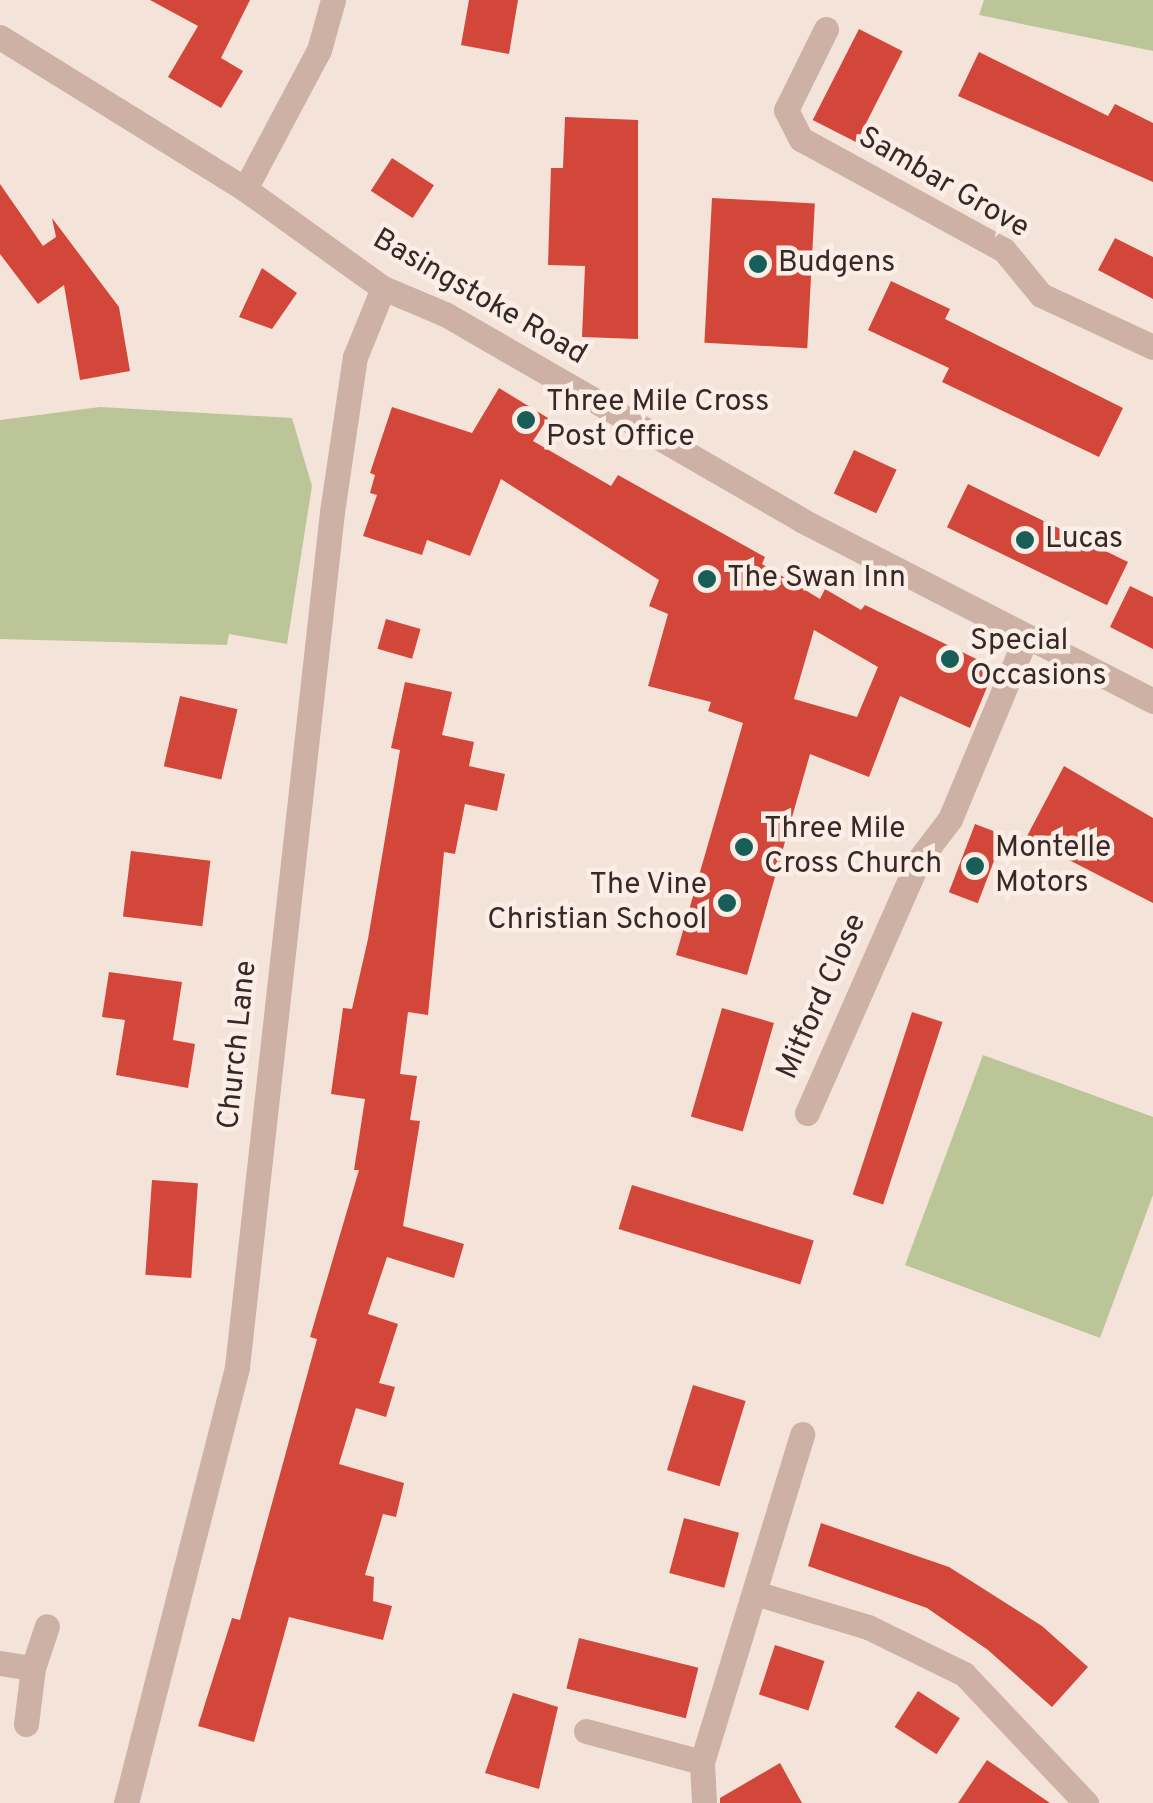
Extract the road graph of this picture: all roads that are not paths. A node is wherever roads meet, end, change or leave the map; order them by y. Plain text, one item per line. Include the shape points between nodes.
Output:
1 (333, 0) edge
2 (826, 29) dead end
3 (0, 37) edge
4 (245, 189) junction
5 (384, 288) junction
6 (1153, 347) edge
7 (1026, 637) junction
8 (1153, 701) edge
9 (808, 1113) dead end
10 (802, 1434) dead end
11 (755, 1593) junction
12 (46, 1626) dead end
13 (0, 1663) edge
14 (32, 1668) junction
15 (26, 1724) dead end
16 (586, 1731) dead end
17 (702, 1762) junction
18 (126, 1803) edge
19 (704, 1803) edge
20 (1086, 1803) edge

1 - 4 street via 319,50
2 - 6 street, Sambar Grove via 786,110 801,139 1004,250 1041,295
3 - 4 street, Basingstoke Road
4 - 5 street, Basingstoke Road
5 - 7 street, Basingstoke Road via 445,314 803,521
5 - 18 street, Church Lane via 355,357 332,512 238,1367
7 - 8 street, Basingstoke Road
7 - 9 street, Mitford Close via 950,819 918,861
10 - 11 street
11 - 17 street
11 - 20 street via 868,1627 964,1674
12 - 14 street
13 - 14 street
14 - 15 street
16 - 17 street
17 - 19 street

